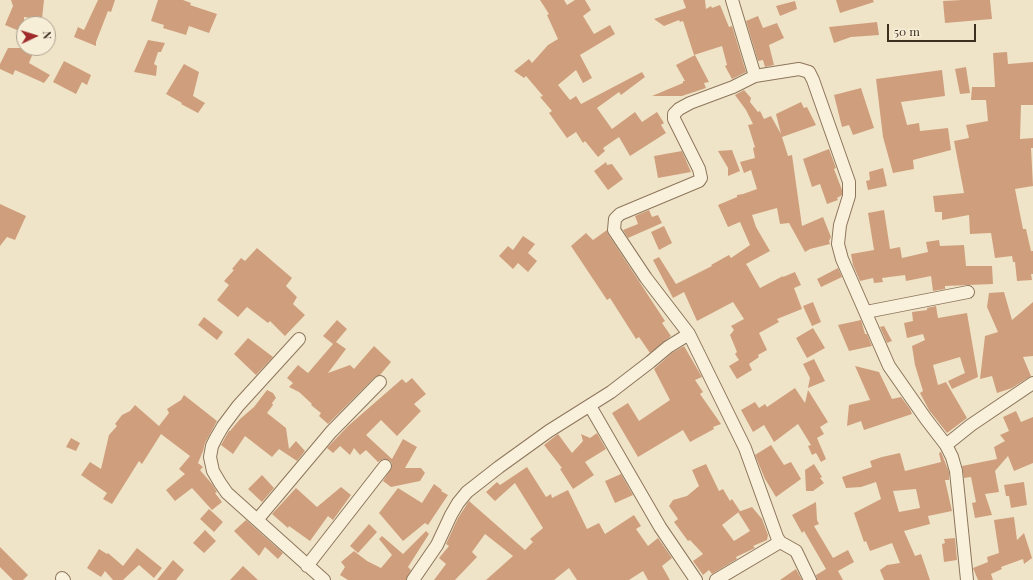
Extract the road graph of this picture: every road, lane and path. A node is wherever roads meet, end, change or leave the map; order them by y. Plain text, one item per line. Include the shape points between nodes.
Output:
1 (732, 0) edge
2 (755, 76) junction
3 (968, 292) dead end
4 (866, 312) junction
5 (689, 334) junction
6 (299, 339) dead end
7 (380, 382) dead end
8 (1033, 383) edge
9 (590, 406) junction
10 (946, 445) junction
11 (385, 466) dead end
12 (257, 520) junction
13 (780, 542) junction
14 (307, 566) junction
15 (324, 580) edge
16 (413, 580) edge
17 (696, 580) edge
18 (716, 580) edge
19 (810, 580) edge
20 (967, 580) edge

1 - 2 street
2 - 4 street via 799,69 809,72 849,182 849,196 840,225 838,244 842,259
2 - 5 street via 690,103 674,114 674,119 699,169 699,181 620,214 615,219 614,230 646,278
3 - 4 street
4 - 10 street via 889,366
5 - 9 street
5 - 13 street via 745,448
6 - 12 street via 238,406 212,446 211,466 220,483 227,493
7 - 12 street via 331,432
8 - 10 street
9 - 16 street via 549,432 467,492
9 - 17 street via 660,527
10 - 20 street via 956,471
11 - 14 street
12 - 14 street
13 - 18 street
13 - 19 street via 796,551
14 - 15 street

